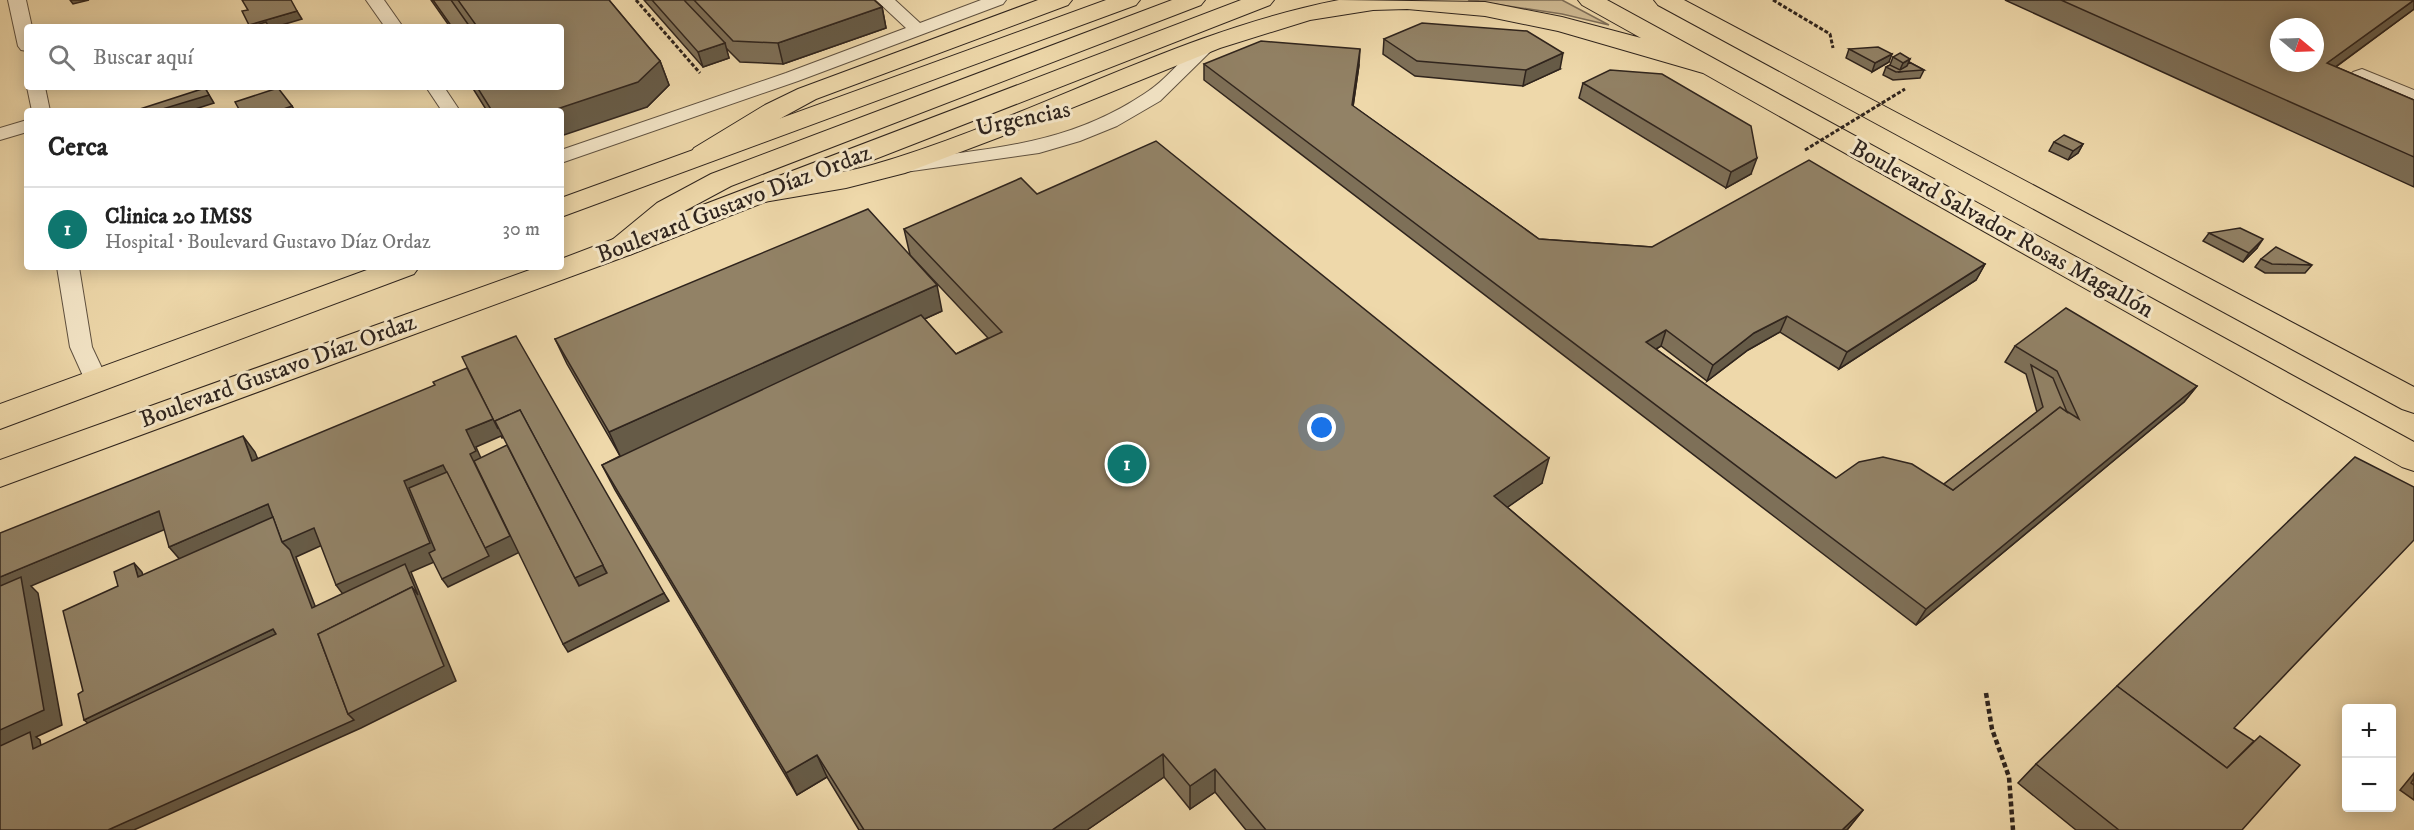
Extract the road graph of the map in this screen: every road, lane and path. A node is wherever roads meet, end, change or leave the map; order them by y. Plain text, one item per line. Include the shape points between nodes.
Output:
1 (17, 0) edge
2 (375, 0) edge
3 (636, 0) edge
4 (885, 0) edge
5 (997, 0) edge
6 (1060, 0) edge
7 (1128, 0) edge
8 (1193, 0) edge
9 (1262, 0) edge
10 (1590, 0) edge
11 (1666, 0) edge
12 (1706, 0) edge
13 (1773, 0) edge
14 (392, 24) edge
15 (918, 30) junction
16 (24, 32) edge
17 (1208, 45) junction
18 (1834, 50) dead end
19 (1786, 63) junction
20 (1712, 68) junction
21 (2362, 77) edge
22 (1905, 89) dead end
23 (37, 90) edge
24 (437, 90) edge
25 (2414, 99) edge
26 (724, 101) junction
27 (40, 108) edge
28 (449, 108) edge
29 (24, 127) edge
30 (0, 134) edge
31 (1805, 150) dead end
32 (704, 154) junction
33 (564, 156) edge
34 (893, 168) junction
35 (764, 193) junction
36 (564, 207) edge
37 (622, 247) junction
38 (564, 268) edge
39 (68, 270) edge
40 (396, 270) edge
41 (559, 270) edge
42 (96, 381) junction
43 (2414, 401) edge
44 (0, 417) edge
45 (2414, 459) edge
46 (0, 474) edge
47 (1986, 693) dead end
48 (2013, 830) edge

1 - 16 lane
2 - 14 lane
3 - 26 path
4 - 15 lane
5 - 15 lane
6 - 32 main road via 807,94
7 - 32 main road
8 - 37 main road via 721,180 667,209
9 - 35 main road, Boulevard Gustavo Díaz Ordaz
10 - 20 main road, Boulevard Salvador Rosas Magallón
11 - 19 main road, Boulevard Salvador Rosas Magallón
12 - 19 main road
13 - 18 path via 1830,34
15 - 26 lane
17 - 20 main road via 1282,18 1342,7 1405,2 1498,11 1581,28
17 - 34 main road
17 - 34 lane, Urgencias via 1153,97 1110,122 1073,137 1039,147
19 - 43 main road, Boulevard Salvador Rosas Magallón
20 - 45 main road, Boulevard Salvador Rosas Magallón
21 - 25 street
22 - 31 path, bridge
23 - 27 lane
24 - 28 lane
26 - 33 lane
29 - 30 lane
32 - 36 main road
34 - 35 main road
35 - 37 main road, Boulevard Gustavo Díaz Ordaz
37 - 38 main road, Boulevard Gustavo Díaz Ordaz
39 - 42 lane via 81,347
40 - 42 main road
41 - 46 main road, Boulevard Gustavo Díaz Ordaz
42 - 44 main road
47 - 48 path via 1992,729 2009,777

